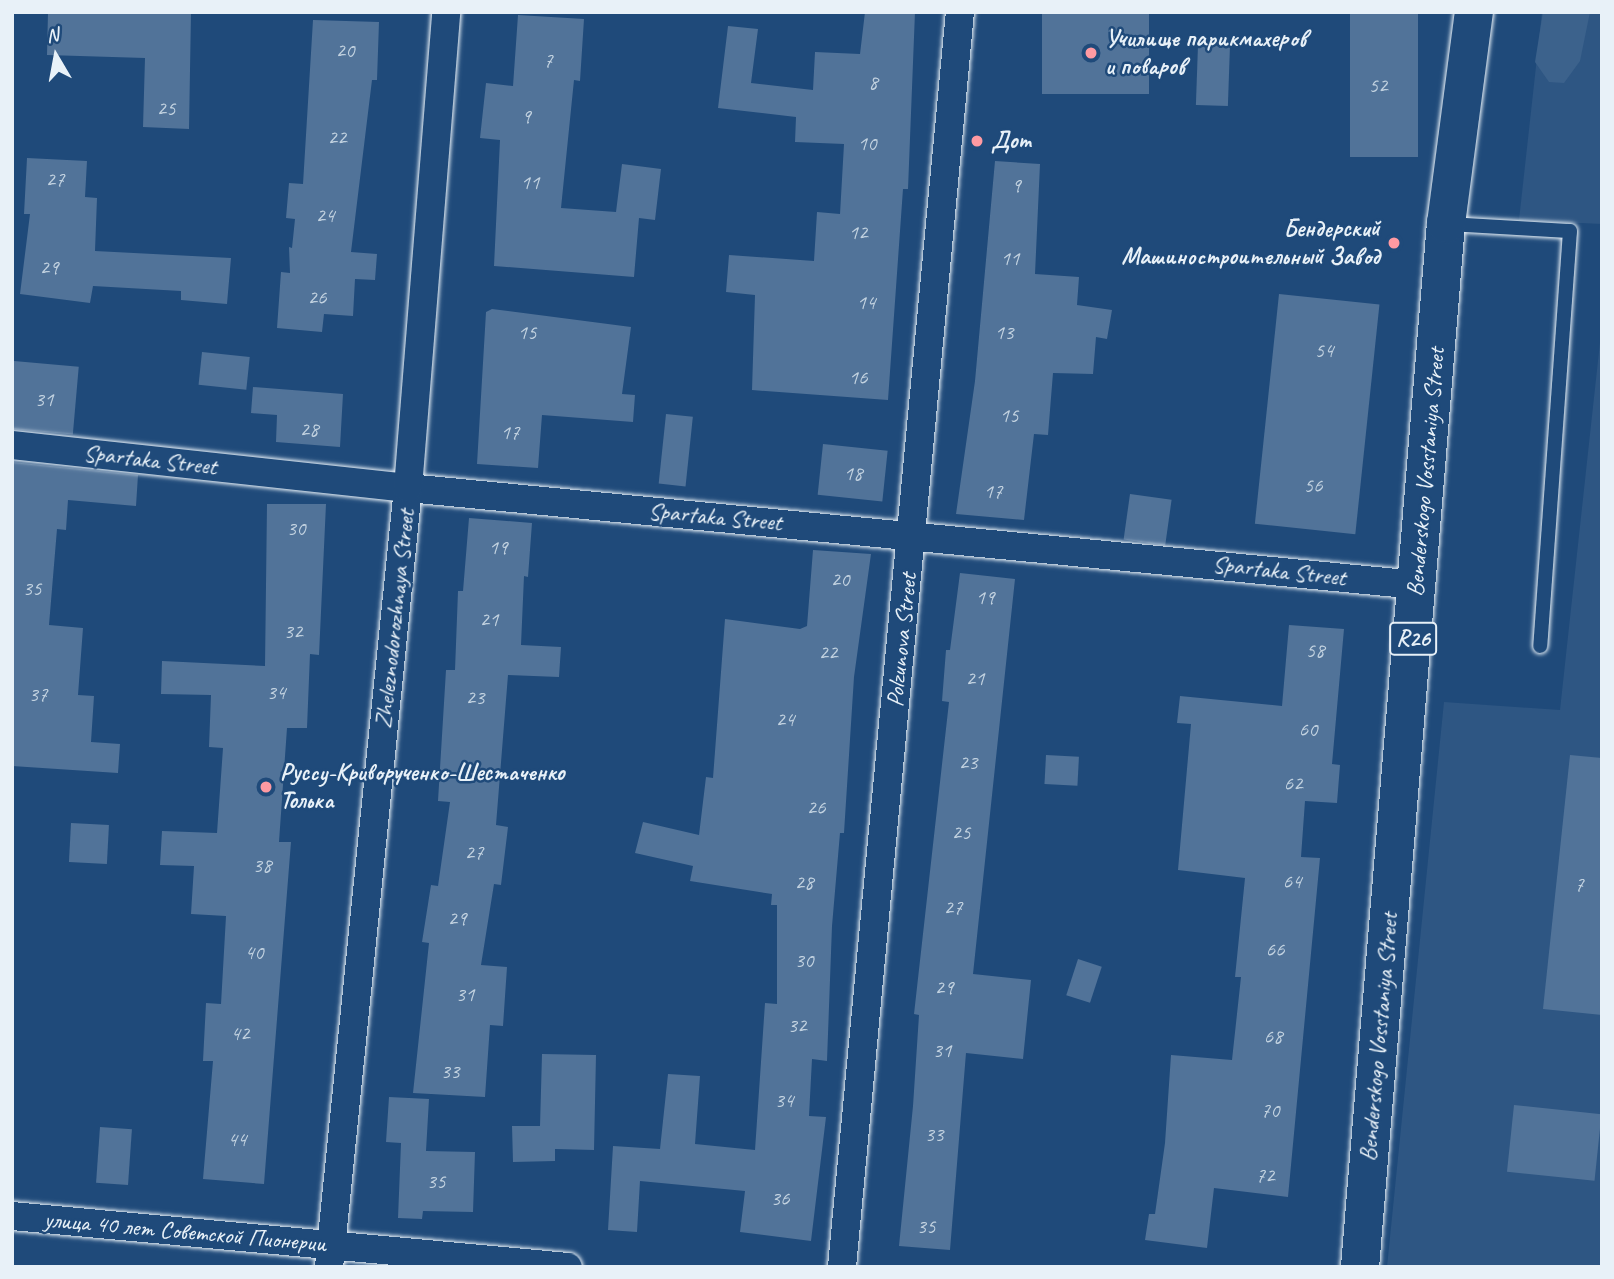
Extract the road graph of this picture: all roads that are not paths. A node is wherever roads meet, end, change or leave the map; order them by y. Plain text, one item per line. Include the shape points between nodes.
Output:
1 (446, 12) edge
2 (960, 12) edge
3 (1474, 12) edge
4 (1446, 224) junction
5 (12, 445) edge
6 (408, 488) junction
7 (913, 535) junction
8 (1417, 584) junction
9 (1540, 646) dead end
10 (12, 1216) edge
11 (330, 1256) edge
12 (568, 1267) edge
13 (842, 1267) edge
14 (1360, 1267) edge

1 - 6 street, Zheleznodorozhnaya Street
2 - 7 street, Polzunova Street
3 - 4 main road, Benderskogo Vosstaniya Street / R26
4 - 8 main road, Benderskogo Vosstaniya Street / R26
4 - 9 lane via 1570,232
5 - 6 street, Spartaka Street
6 - 7 street, Spartaka Street
6 - 11 street, Zheleznodorozhnaya Street
7 - 8 street, Spartaka Street
7 - 13 street, Polzunova Street
8 - 14 main road, Benderskogo Vosstaniya Street / R26
10 - 11 street, улица 40 лет Советской Пионерии
11 - 12 street, улица 40 лет Советской Пионерии

